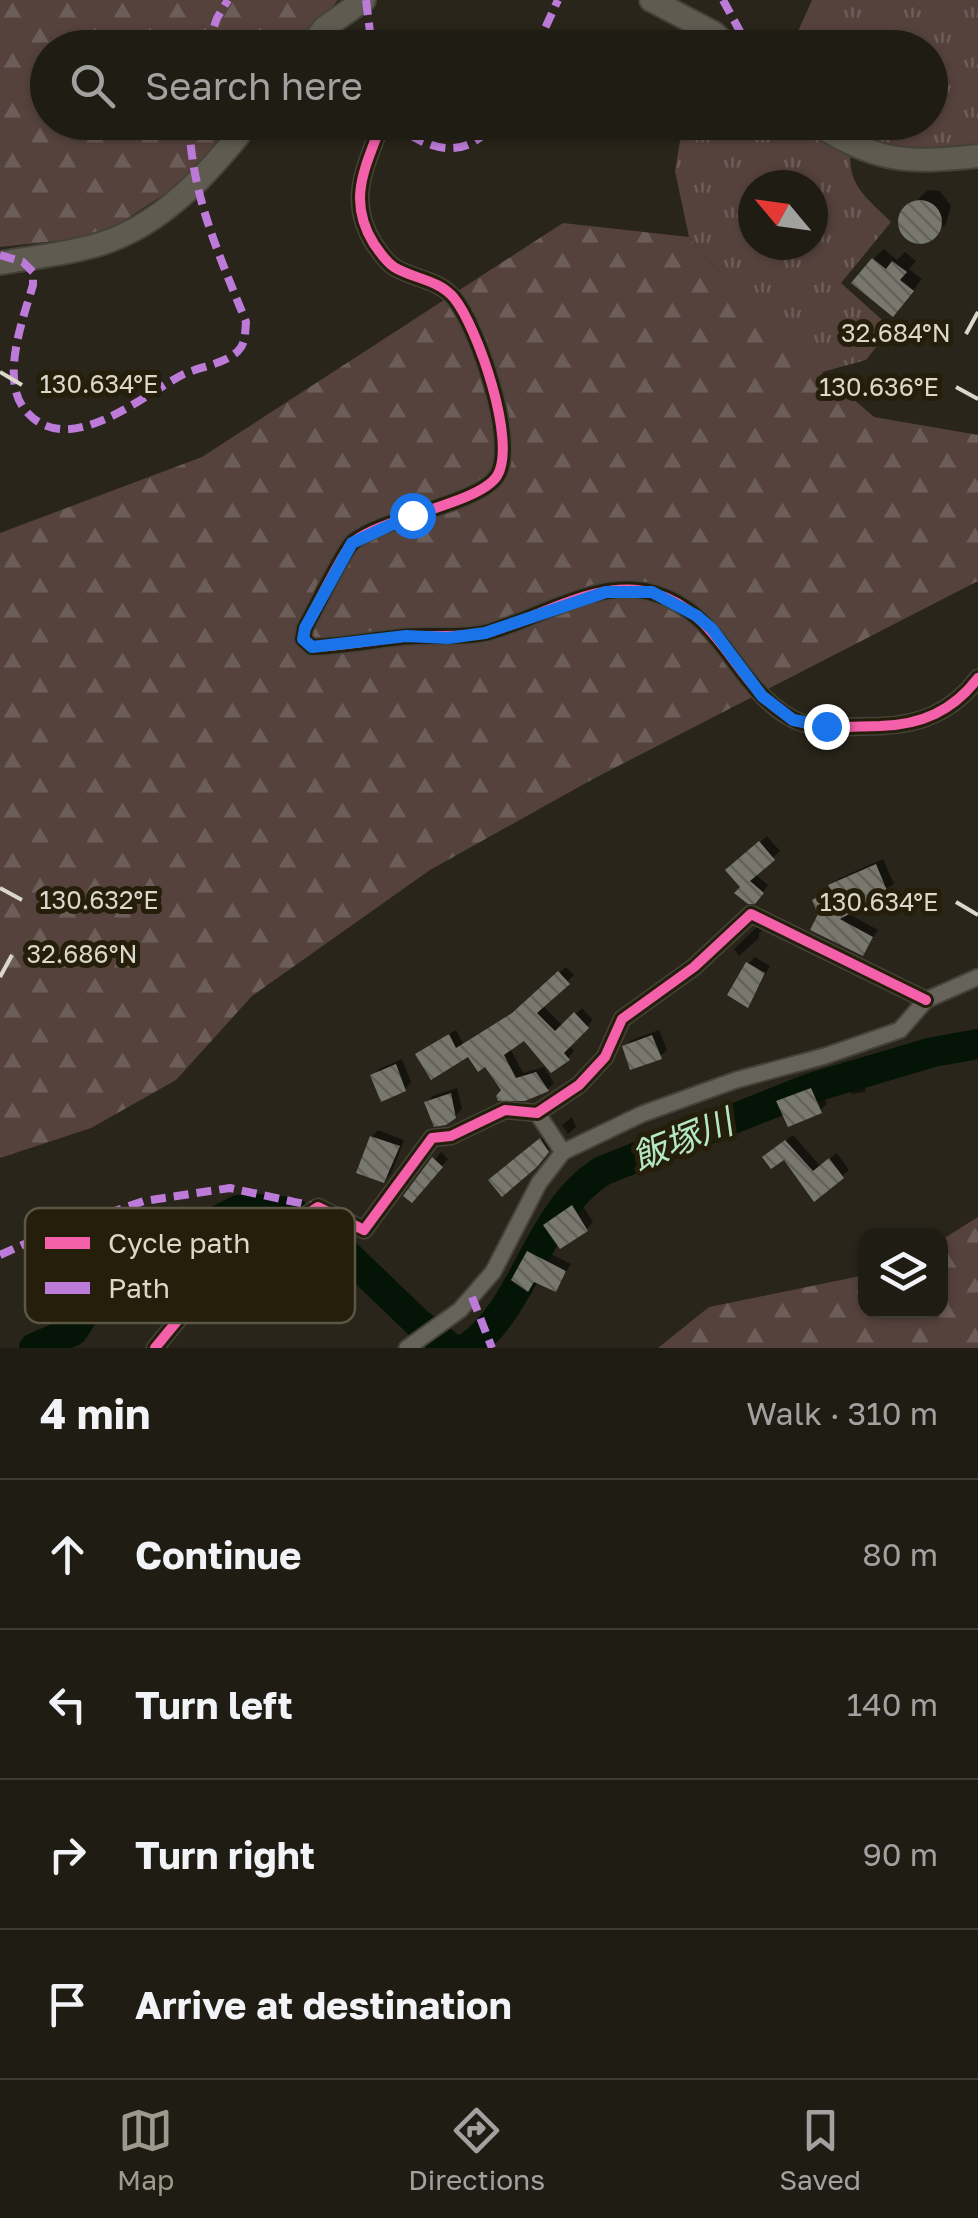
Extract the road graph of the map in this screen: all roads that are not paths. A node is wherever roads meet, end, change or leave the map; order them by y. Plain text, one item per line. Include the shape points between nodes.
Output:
1 (364, 0) edge
2 (651, 0) edge
3 (322, 30) edge
4 (710, 30) edge
5 (234, 140) edge
6 (374, 140) edge
7 (842, 140) edge
8 (978, 156) edge
9 (0, 263) edge
10 (978, 678) edge
11 (978, 977) edge
12 (926, 1000) junction
13 (537, 1113) junction
14 (564, 1152) junction
15 (355, 1226) edge
16 (176, 1323) edge
17 (156, 1348) edge
18 (407, 1348) edge

1 - 3 street
2 - 4 street
5 - 9 street via 196,184 148,220 101,244
6 - 10 street via 358,195 366,232 395,268 442,286 456,299 493,382 502,423 501,466 484,489 352,543 303,639 312,647 448,638 485,633 606,592 652,592 712,629 762,696 793,720 886,726 928,720
7 - 8 street via 883,157 923,162
11 - 12 street
12 - 13 street via 751,914 694,967 622,1019 592,1074
12 - 14 street via 900,1030 642,1114
13 - 14 street
13 - 15 street via 505,1110 452,1136 432,1138 364,1230
14 - 18 street via 539,1183 493,1272 460,1310
16 - 17 street

